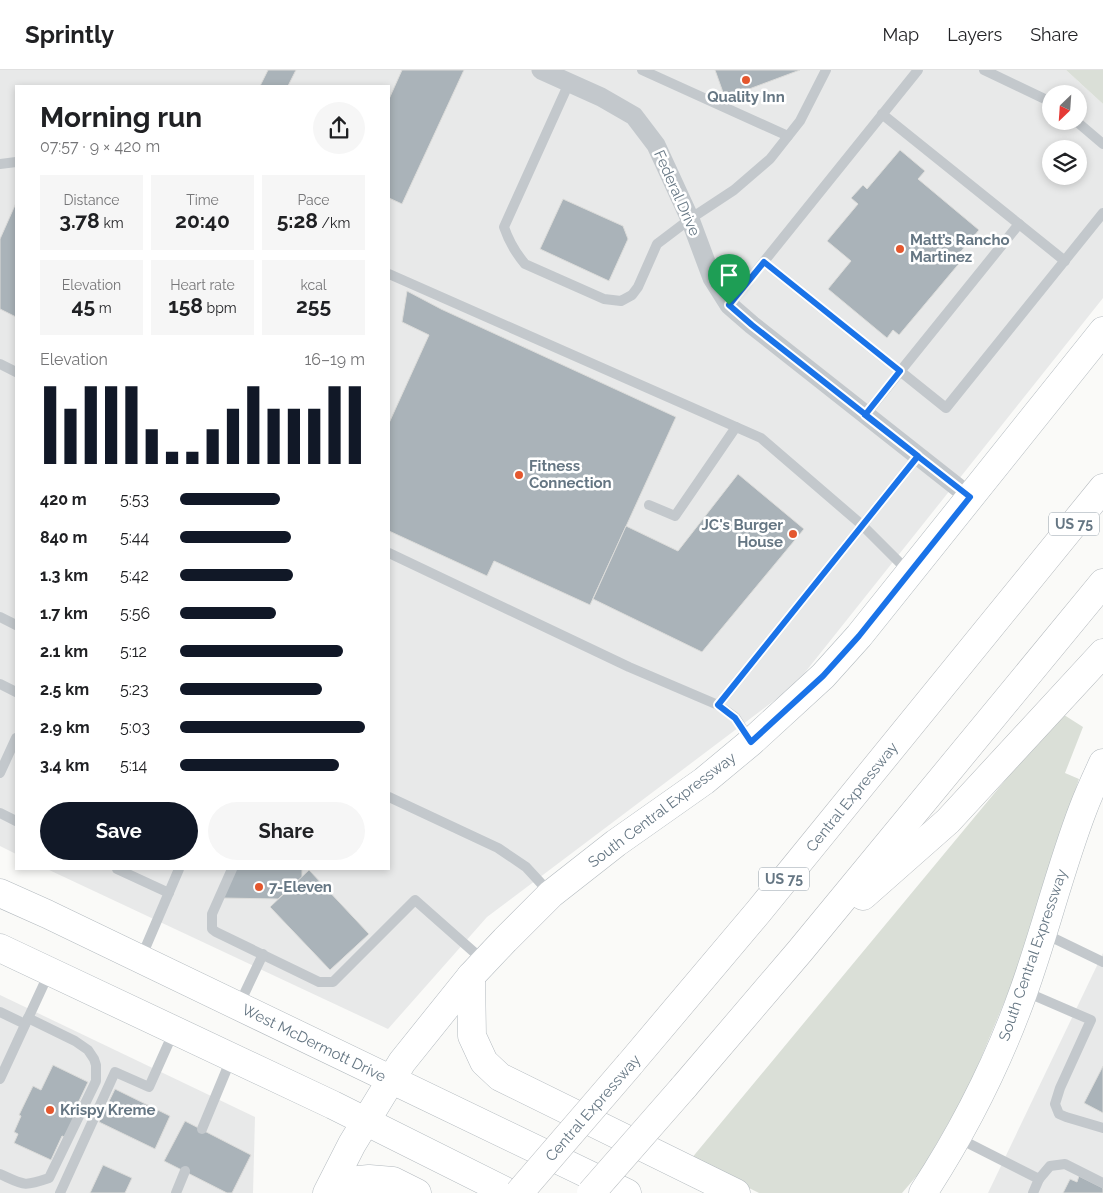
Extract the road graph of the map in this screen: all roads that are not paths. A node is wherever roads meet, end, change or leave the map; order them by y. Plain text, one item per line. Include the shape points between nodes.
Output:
1 (541, 70) edge
2 (642, 70) edge
3 (826, 70) edge
4 (918, 70) edge
5 (984, 70) edge
6 (569, 83) junction
7 (1042, 98) edge
8 (882, 114) junction
9 (1087, 130) edge
10 (788, 136) junction
11 (1103, 144) edge
12 (15, 162) edge
13 (0, 164) edge
14 (1103, 213) edge
15 (690, 219) junction
16 (1019, 224) junction
17 (1065, 261) junction
18 (764, 262) junction
19 (390, 274) edge
20 (729, 305) junction
21 (1103, 331) edge
22 (0, 364) edge
23 (900, 371) junction
24 (15, 372) edge
25 (865, 415) junction
26 (736, 427) junction
27 (918, 456) junction
28 (1103, 488) edge
29 (970, 497) junction
30 (649, 505) dead end
31 (862, 525) junction
32 (390, 553) edge
33 (910, 572) junction
34 (1103, 583) edge
35 (0, 617) edge
36 (15, 624) edge
37 (1103, 653) edge
38 (0, 684) edge
39 (15, 692) edge
40 (718, 705) junction
41 (15, 740) edge
42 (751, 742) junction
43 (1103, 764) edge
44 (0, 773) edge
45 (390, 797) edge
46 (0, 814) edge
47 (15, 821) edge
48 (119, 870) edge
49 (179, 870) edge
50 (232, 870) edge
51 (0, 893) edge
52 (169, 893) junction
53 (551, 894) junction
54 (1043, 932) junction
55 (0, 948) edge
56 (800, 951) junction
57 (263, 954) junction
58 (141, 959) junction
59 (1103, 962) edge
60 (478, 968) junction
61 (49, 972) junction
62 (1024, 991) junction
63 (238, 1006) junction
64 (0, 1012) edge
65 (27, 1021) junction
66 (174, 1031) junction
67 (232, 1058) junction
68 (0, 1079) edge
69 (391, 1080) junction
70 (365, 1121) junction
71 (1103, 1128) edge
72 (202, 1129) dead end
73 (957, 1138) junction
74 (185, 1171) dead end
75 (0, 1174) edge
76 (1039, 1179) junction
77 (1103, 1184) edge
78 (60, 1193) edge
79 (176, 1193) edge
80 (329, 1193) edge
81 (417, 1193) edge
82 (509, 1193) edge
83 (519, 1193) edge
84 (590, 1193) edge
85 (627, 1193) edge
86 (736, 1193) edge
87 (923, 1193) edge
88 (1033, 1193) edge

1 - 6 street, Federal Drive
2 - 10 lane
3 - 10 lane via 800,121
4 - 8 lane
5 - 7 lane
6 - 15 street, Federal Drive via 634,116 656,145
6 - 15 lane via 504,227 525,264 604,299 620,301 632,295 638,287 657,244
8 - 16 lane
8 - 18 lane
9 - 11 lane
10 - 15 lane via 770,159 734,190
12 - 13 lane
14 - 17 lane
15 - 20 street, Federal Drive via 712,278
16 - 17 lane
16 - 23 lane
17 - 23 lane via 946,408
18 - 20 lane
18 - 23 lane
19 - 26 lane
20 - 25 street, Federal Drive
21 - 29 main road, South Central Expressway
22 - 24 lane
23 - 25 lane
25 - 27 street, Federal Drive
26 - 30 lane via 674,516
26 - 31 lane via 761,438
27 - 29 street, Federal Drive
27 - 31 lane
28 - 83 main road, Central Expressway / US 75, bridge via 746,926
29 - 33 main road, South Central Expressway
31 - 33 lane
31 - 40 lane
32 - 40 lane via 629,667
33 - 42 main road, South Central Expressway via 823,676
34 - 56 main road
35 - 36 lane
37 - 56 main road via 948,821
38 - 39 lane
40 - 42 lane via 735,718
41 - 44 lane
42 - 53 main road, South Central Expressway via 704,781
43 - 54 main road, South Central Expressway via 1083,808
45 - 53 lane via 498,848 526,867
46 - 47 lane
48 - 52 lane
49 - 52 lane
50 - 57 lane via 212,914 212,929
51 - 58 main road, West McDermott Drive
52 - 58 lane
53 - 60 main road, South Central Expressway
54 - 59 lane
54 - 62 main road, South Central Expressway
55 - 61 main road
56 - 84 main road, bridge
57 - 60 lane via 319,982 333,982 415,900
57 - 63 lane
58 - 63 main road, West McDermott Drive
60 - 69 main road, South Central Expressway via 415,1045
60 - 86 main road via 472,1036 484,1062 500,1077
61 - 65 lane
61 - 66 main road
62 - 71 lane via 1091,1020 1055,1104 1059,1114
62 - 73 main road, South Central Expressway via 1009,1032
63 - 69 main road, West McDermott Drive
64 - 65 lane
65 - 68 lane
65 - 75 lane via 75,1041 88,1050 96,1065 96,1081 48,1178 20,1184
66 - 67 main road
66 - 78 lane via 149,1087 115,1072
67 - 70 main road
67 - 72 lane
69 - 70 main road, South Central Expressway
69 - 85 main road, West McDermott Drive
70 - 80 main road, South Central Expressway
70 - 82 main road
73 - 76 lane
73 - 87 main road, South Central Expressway
74 - 79 lane
76 - 77 lane via 1050,1166 1065,1164
76 - 88 lane
80 - 81 main road via 348,1181 369,1180 393,1181

